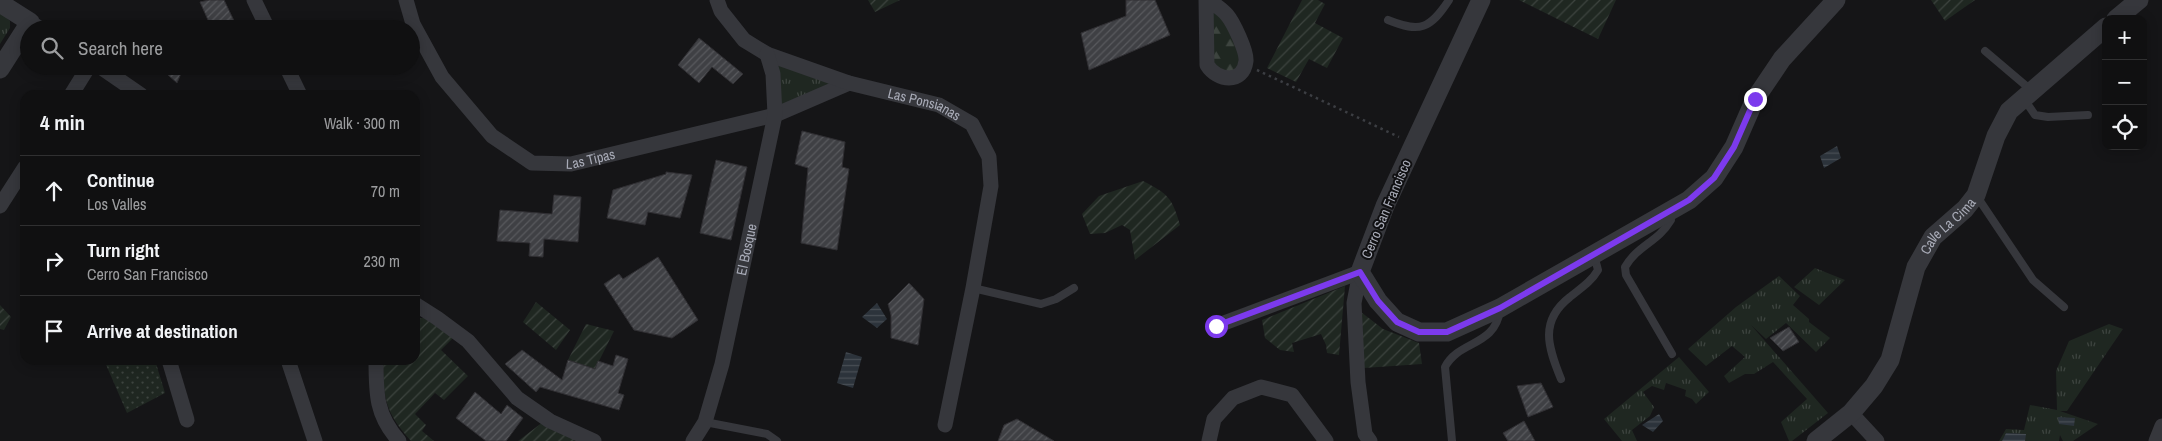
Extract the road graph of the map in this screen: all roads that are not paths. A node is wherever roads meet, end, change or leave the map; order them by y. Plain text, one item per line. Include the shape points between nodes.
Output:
1 (254, 0) edge
2 (406, 0) edge
3 (717, 0) edge
4 (1208, 0) edge
5 (1449, 0) edge
6 (1481, 0) edge
7 (1836, 0) edge
8 (2138, 0) edge
9 (0, 3) edge
10 (2121, 15) edge
11 (28, 20) edge
12 (264, 20) edge
13 (412, 20) edge
14 (1388, 20) dead end
15 (2102, 31) edge
16 (420, 37) edge
17 (20, 45) edge
18 (1985, 51) dead end
19 (767, 54) junction
20 (0, 69) edge
21 (83, 75) edge
22 (112, 75) edge
23 (290, 75) edge
24 (849, 83) junction
25 (74, 90) edge
26 (134, 90) edge
27 (298, 90) edge
28 (2027, 94) junction
29 (775, 115) junction
30 (2088, 115) dead end
31 (20, 174) edge
32 (1976, 195) junction
33 (0, 206) edge
34 (1669, 212) junction
35 (1594, 253) junction
36 (1360, 272) junction
37 (973, 288) junction
38 (1074, 288) dead end
39 (420, 307) edge
40 (2064, 307) dead end
41 (1500, 308) junction
42 (1216, 326) dead end
43 (1672, 354) dead end
44 (170, 365) edge
45 (290, 365) edge
46 (376, 365) edge
47 (1561, 379) dead end
48 (1852, 413) junction
49 (187, 420) dead end
50 (705, 422) junction
51 (945, 425) dead end
52 (2162, 426) edge
53 (316, 441) edge
54 (399, 441) edge
55 (594, 441) edge
56 (693, 441) edge
57 (777, 441) edge
58 (1209, 441) edge
59 (1326, 441) edge
60 (1370, 441) edge
61 (1452, 441) edge
62 (1816, 441) edge
63 (1877, 441) edge
64 (2156, 441) edge

1 - 12 street
2 - 13 street, Las Tipas
3 - 19 street, Las Ponsianas via 721,11 744,40
4 - 4 street via 1207,65 1212,73 1230,78 1243,70 1245,51 1228,15
5 - 14 lane via 1437,18 1424,28 1407,28
6 - 36 street, Cerro San Francisco via 1385,206
7 - 34 street, Cerro San Francisco via 1782,59 1755,99 1734,147 1714,178
8 - 10 street
9 - 11 street
15 - 28 street, Calle La Cima
16 - 29 street, Las Tipas via 442,77 492,136 532,163 570,164
17 - 20 street
18 - 28 lane
19 - 24 street, Las Ponsianas
19 - 29 street, El Bosque via 773,74
21 - 25 street
22 - 26 street
23 - 27 street
24 - 29 street, Las Tipas
24 - 37 street, Las Ponsianas via 938,105 972,124 990,158 991,186
28 - 30 lane via 2028,107 2035,114 2048,118
28 - 32 street, Calle La Cima via 2004,119
29 - 50 street, El Bosque via 722,364
31 - 33 street
32 - 40 lane via 2033,280
32 - 48 street, Calle La Cima via 1924,250 1916,267 1890,360
34 - 35 street, Cerro San Francisco
34 - 43 lane via 1671,220 1663,234 1640,248 1625,267 1626,276
35 - 41 street, Cerro San Francisco
35 - 47 lane via 1598,270 1593,279 1562,304 1551,319 1548,336 1551,355
36 - 41 street, Cerro San Francisco via 1378,301 1397,322 1419,332 1447,332
36 - 42 street
36 - 60 street via 1354,303 1358,382 1365,434
37 - 38 lane via 1041,304
37 - 51 street, Las Ponsianas
39 - 55 street via 468,341 517,398 550,421
41 - 61 lane via 1492,333 1450,358 1444,367
44 - 49 street
45 - 53 street
46 - 54 street via 376,397 387,427
48 - 62 street, Calle La Cima
48 - 63 street
50 - 56 street, El Bosque
50 - 57 lane via 768,434
52 - 64 street
58 - 59 street via 1214,419 1233,398 1261,387 1292,395

